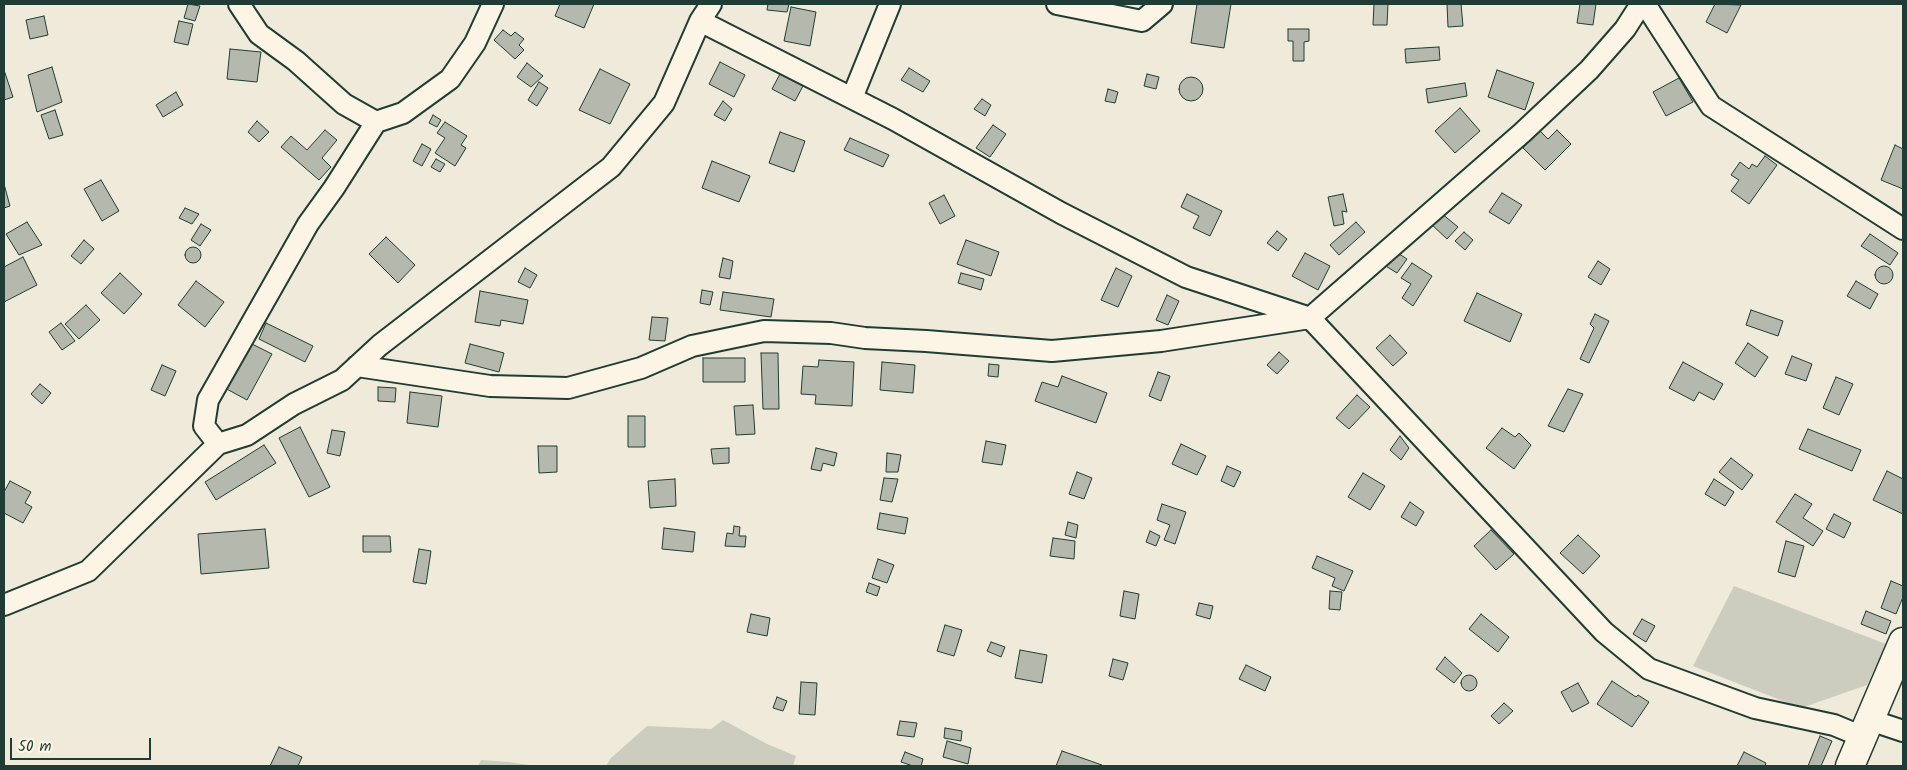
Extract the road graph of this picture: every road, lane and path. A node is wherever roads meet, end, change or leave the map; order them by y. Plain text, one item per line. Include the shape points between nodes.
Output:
1 (239, 4) edge
2 (493, 4) edge
3 (711, 4) edge
4 (890, 4) edge
5 (1057, 4) edge
6 (1162, 4) edge
7 (1641, 4) edge
8 (1645, 4) edge
9 (700, 21) junction
10 (852, 98) junction
11 (376, 122) junction
12 (1903, 229) edge
13 (1310, 318) junction
14 (357, 366) junction
15 (218, 444) junction
16 (4, 605) edge
17 (1903, 642) edge
18 (1866, 729) junction
19 (1903, 731) edge
20 (1850, 766) edge

1 - 11 street via 259,34 296,61 344,104
2 - 11 street via 475,43 450,79 403,113
3 - 9 street
4 - 10 street
5 - 6 street via 1142,21
7 - 13 street via 1625,29 1589,70 1522,133
8 - 12 street via 1711,106
9 - 10 street
9 - 14 street via 664,103 611,167
10 - 13 street via 1186,277
11 - 15 street via 308,224 208,400 204,426
13 - 14 street via 1160,341 1052,351 832,333 764,331 692,346 641,368 568,388 490,386
13 - 18 street via 1604,632 1649,669 1755,708
14 - 15 street via 342,380 294,404 247,435
15 - 16 street via 88,571
17 - 18 street
18 - 19 street
18 - 20 street

